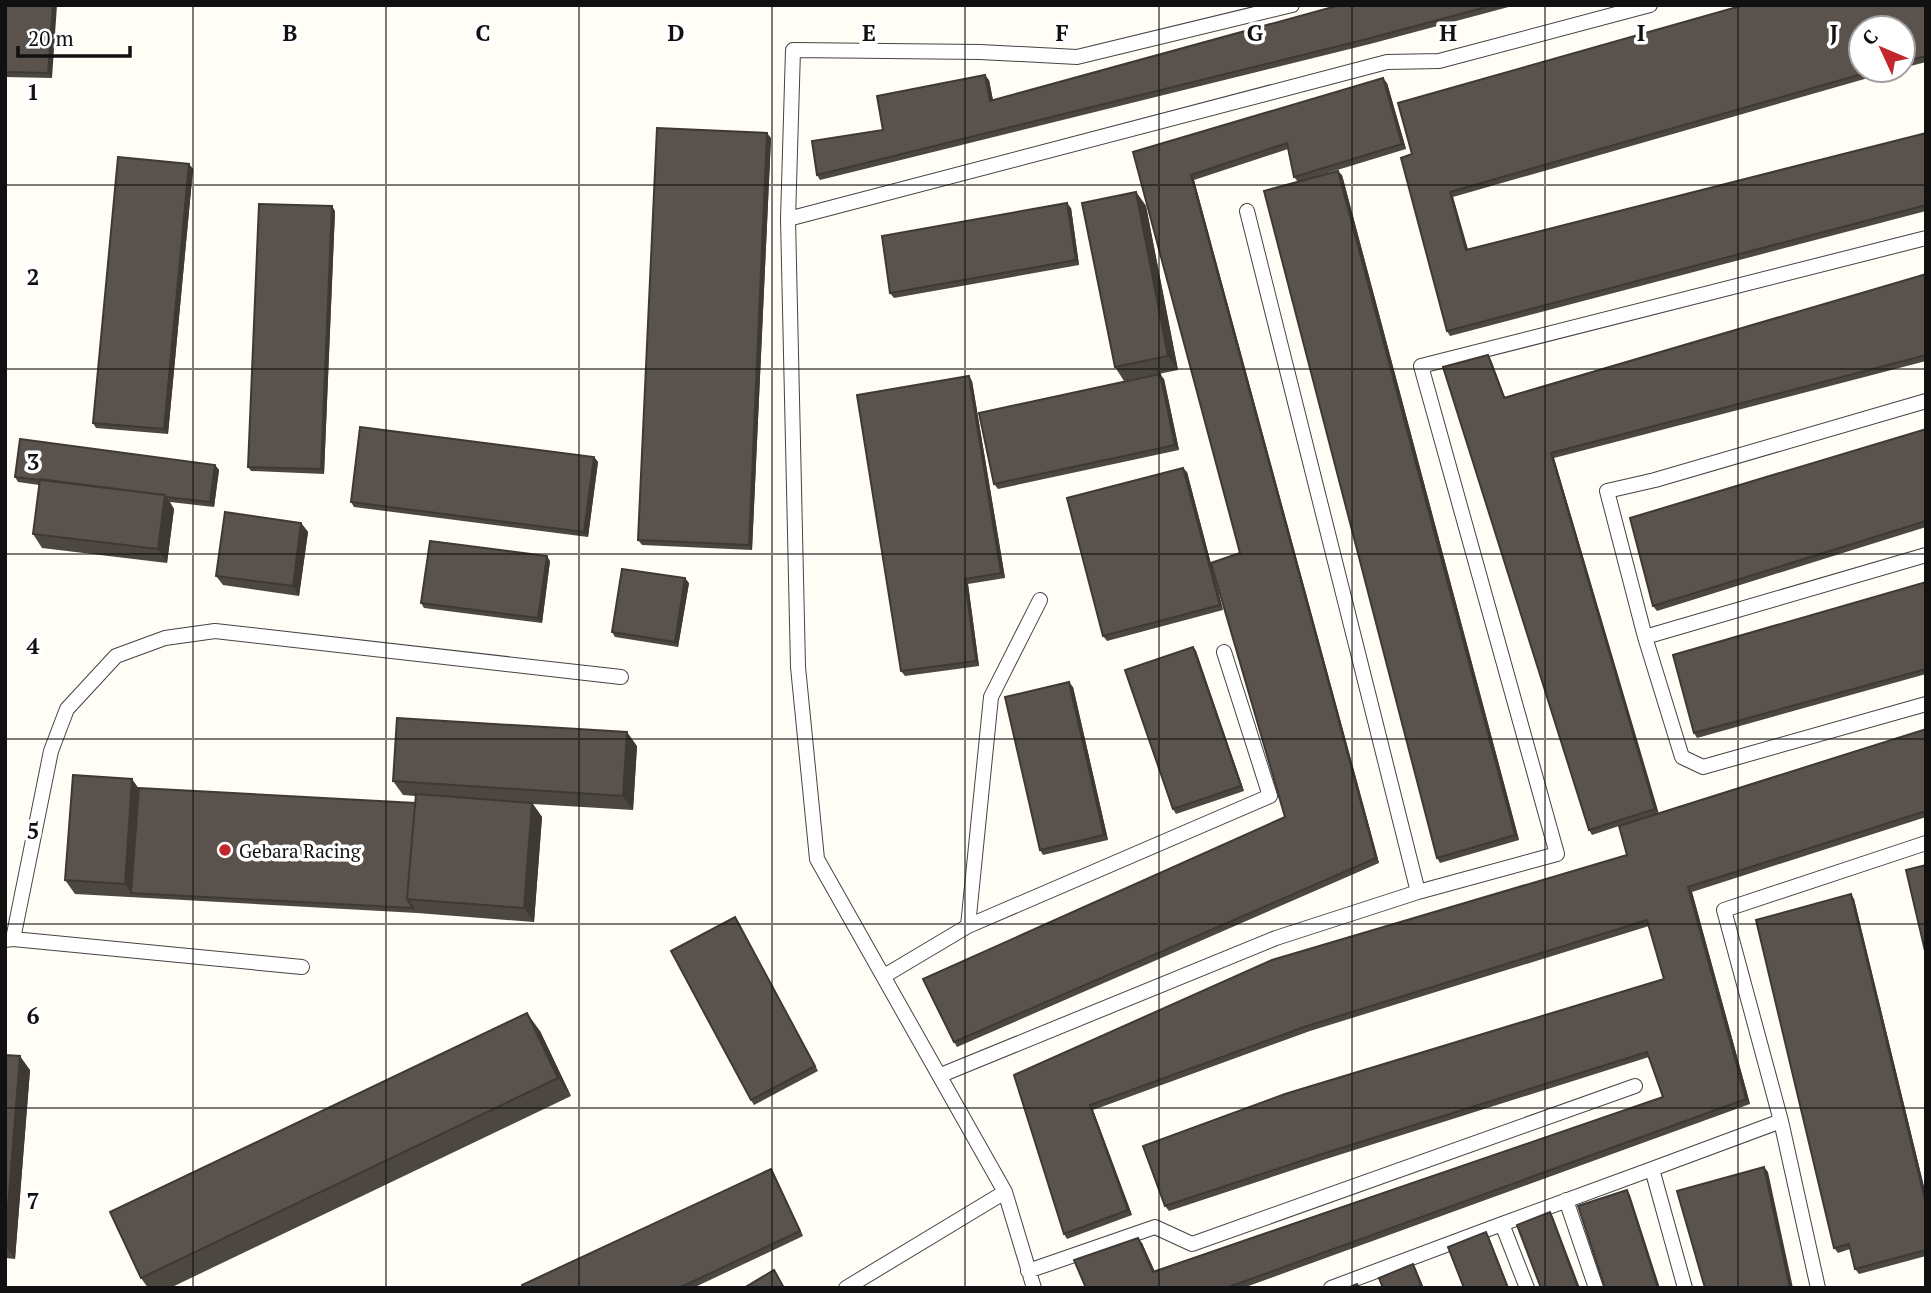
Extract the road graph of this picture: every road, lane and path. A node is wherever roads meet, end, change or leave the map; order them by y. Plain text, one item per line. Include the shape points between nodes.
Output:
1 (1292, 5) edge
2 (1650, 5) edge
3 (1247, 211) dead end
4 (788, 219) junction
5 (1926, 238) edge
6 (1926, 401) edge
7 (1926, 555) edge
8 (1040, 600) dead end
9 (1645, 637) junction
10 (1224, 652) dead end
11 (621, 677) dead end
12 (1926, 704) edge
13 (1926, 843) edge
14 (1418, 892) junction
15 (968, 926) junction
16 (9, 939) edge
17 (302, 967) dead end
18 (884, 976) junction
19 (941, 1075) junction
20 (1635, 1086) dead end
21 (1781, 1121) junction
22 (1652, 1169) junction
23 (1005, 1192) junction
24 (1566, 1200) junction
25 (1502, 1224) junction
26 (1028, 1271) junction
27 (846, 1288) edge
28 (1034, 1288) edge
29 (1331, 1288) edge
30 (1527, 1288) edge
31 (1596, 1288) edge
32 (1685, 1288) edge
33 (1818, 1288) edge

1 - 4 lane via 1077,57 793,50
2 - 4 lane via 1439,61 1387,62
3 - 14 lane
4 - 18 lane via 798,667 817,859
5 - 14 lane via 1420,366 1557,854
6 - 9 lane via 1607,491
7 - 9 lane
8 - 15 lane via 992,697
9 - 12 lane via 1682,757 1703,767
10 - 15 lane via 1270,796
11 - 16 lane via 215,631 164,638 116,656 67,709 51,751
13 - 21 lane via 1724,910
14 - 19 lane via 1276,938
15 - 18 lane
16 - 17 lane
18 - 19 lane
19 - 23 lane
20 - 26 lane via 1192,1244 1155,1227
21 - 22 lane
21 - 33 lane
22 - 24 lane
22 - 32 lane
23 - 26 lane
23 - 27 lane
24 - 25 lane
24 - 31 lane
25 - 29 lane
25 - 30 lane
26 - 28 lane

